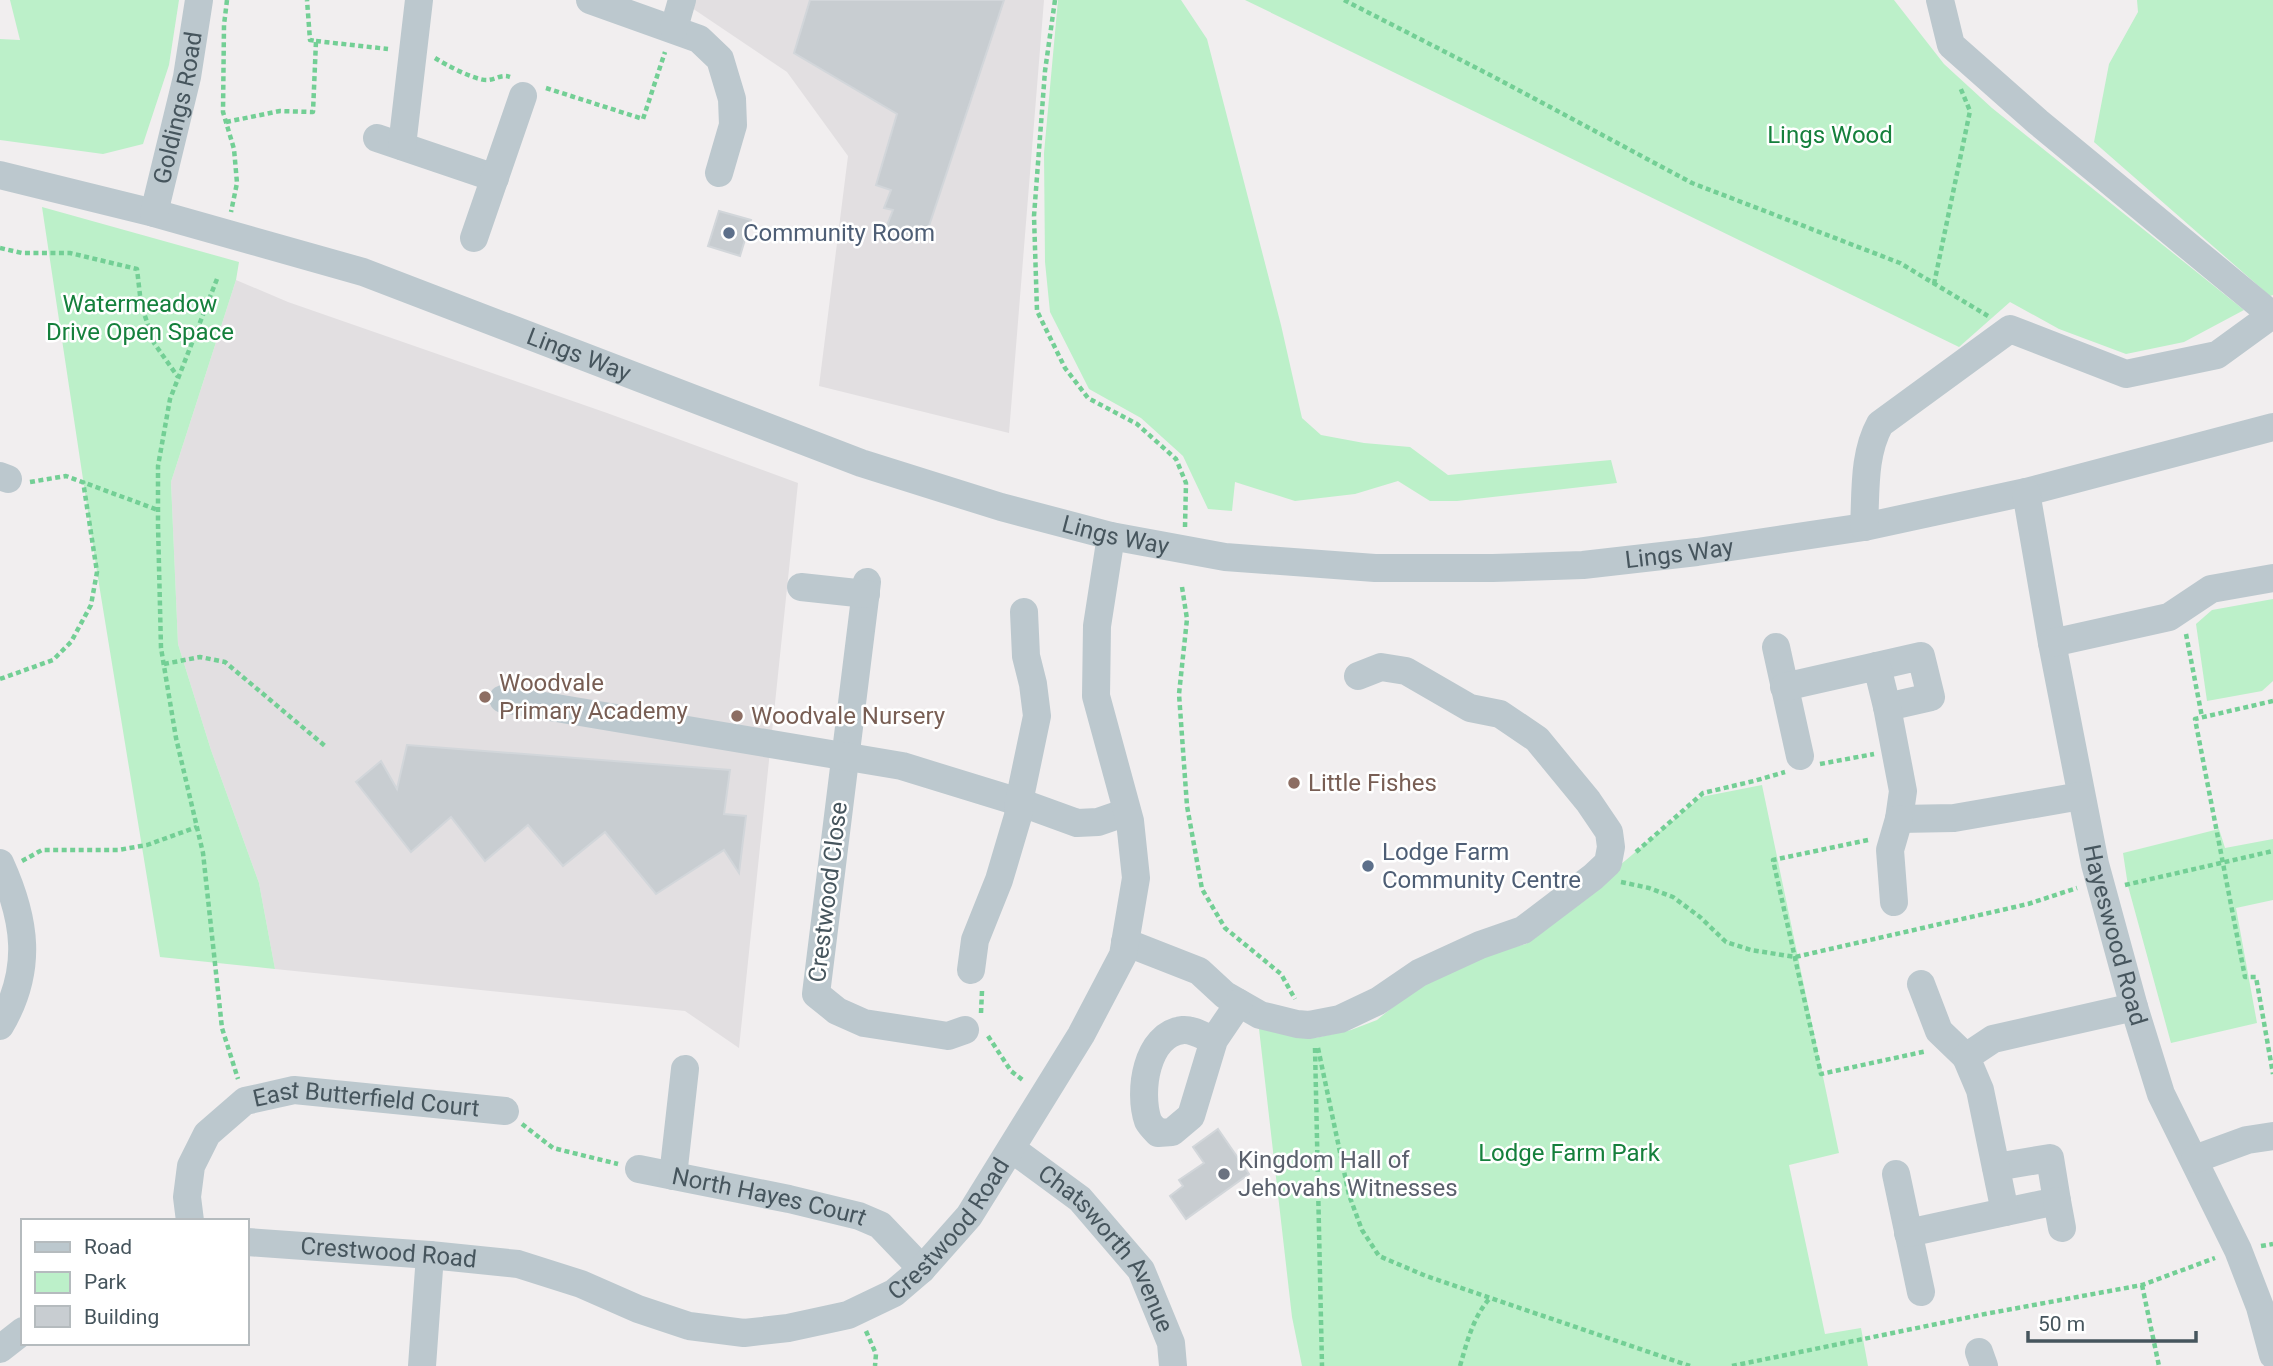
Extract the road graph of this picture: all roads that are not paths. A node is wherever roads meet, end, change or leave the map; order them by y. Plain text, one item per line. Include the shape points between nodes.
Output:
1 (199, 0) edge
2 (419, 0) edge
3 (590, 0) edge
4 (682, 0) edge
5 (1940, 0) edge
6 (674, 28) junction
7 (523, 96) dead end
8 (719, 173) dead end
9 (0, 175) edge
10 (495, 178) junction
11 (155, 213) junction
12 (474, 238) dead end
13 (2273, 427) edge
14 (2026, 492) junction
15 (1864, 527) junction
16 (1111, 536) junction
17 (2273, 578) edge
18 (801, 587) dead end
19 (1024, 612) dead end
20 (2052, 643) junction
21 (1776, 648) dead end
22 (1877, 666) junction
23 (1358, 676) dead end
24 (1784, 687) junction
25 (503, 699) dead end
26 (1887, 708) junction
27 (1800, 756) dead end
28 (845, 757) junction
29 (2081, 796) junction
30 (1019, 802) junction
31 (1127, 812) junction
32 (1896, 827) junction
33 (2, 867) edge
34 (1894, 902) dead end
35 (1125, 942) junction
36 (971, 970) dead end
37 (1921, 984) dead end
38 (1239, 1003) junction
39 (2134, 1007) junction
40 (0, 1026) edge
41 (975, 1028) road end
42 (1214, 1040) dead end
43 (1960, 1051) junction
44 (685, 1069) dead end
45 (505, 1111) road end
46 (2273, 1136) edge
47 (1012, 1149) junction
48 (2195, 1159) junction
49 (1996, 1167) junction
50 (639, 1169) road end
51 (1896, 1174) dead end
52 (673, 1176) junction
53 (2005, 1212) junction
54 (190, 1219) edge
55 (1908, 1233) junction
56 (248, 1242) edge
57 (430, 1255) junction
58 (922, 1269) junction
59 (1921, 1292) dead end
60 (21, 1333) edge
61 (0, 1349) edge
62 (2273, 1355) edge
63 (422, 1366) edge
64 (1173, 1366) edge

1 - 11 street, Goldings Road via 187,77
2 - 10 street via 389,142
3 - 6 street
4 - 6 street
5 - 15 street via 1951,45 2272,315 2217,355 2126,374 2010,329 1880,424 1868,454
6 - 8 street via 699,39 720,59 732,99 733,125
7 - 10 street
9 - 11 street, Lings Way
10 - 12 street
11 - 16 street, Lings Way via 363,272 861,463
13 - 14 street, Lings Way
14 - 15 street, Lings Way
14 - 20 street, Hayeswood Road
15 - 16 street, Lings Way via 1583,565 1493,568 1375,568 1225,557
16 - 31 street, Crestwood Road via 1097,626 1096,696
17 - 20 street via 2211,589 2169,617
18 - 28 street, Crestwood Close via 867,588
19 - 30 street via 1037,716
20 - 29 street, Hayeswood Road
21 - 24 street
22 - 24 street
22 - 26 street
22 - 26 street via 1921,656 1924,666 1931,697
23 - 38 street via 1381,667 1406,671 1470,708 1500,714 1537,739 1609,832 1608,863 1523,930 1419,973 1378,1001 1340,1019 1312,1029 1260,1015
24 - 27 street
25 - 28 street
26 - 32 street via 1903,792
28 - 30 street via 902,766
28 - 41 street, Crestwood Close via 816,994 864,1023 948,1036
29 - 32 street
29 - 39 street, Hayeswood Road via 2101,891
30 - 31 street via 1077,823 1098,822
30 - 36 street via 999,880 975,940
31 - 35 street, Crestwood Road via 1136,878
32 - 34 street via 1889,850
33 - 40 street via 23,931 21,971
35 - 38 street via 1199,971
35 - 47 street, Crestwood Road via 1123,956 1087,1024
37 - 43 street via 1939,1031
38 - 42 street
39 - 43 street
39 - 48 street, Hayeswood Road via 2161,1094
43 - 49 street via 1980,1090
44 - 52 street
45 - 54 street, East Butterfield Court via 294,1090 245,1101 207,1134 191,1166
46 - 48 street via 2247,1140
47 - 58 street, Crestwood Road via 968,1216
47 - 64 street, Chatsworth Avenue via 1080,1199 1140,1270 1171,1343
48 - 62 street, Hayeswood Road via 2238,1250
49 - 53 street
49 - 53 street via 2050,1158 2060,1215
50 - 52 street, North Hayes Court
51 - 55 street
52 - 58 street, North Hayes Court via 859,1216 880,1225
53 - 55 street
55 - 59 street
56 - 57 street, Crestwood Road
57 - 58 street, Crestwood Road via 519,1264 689,1326 744,1333 855,1312 894,1293
57 - 63 street
60 - 61 street

